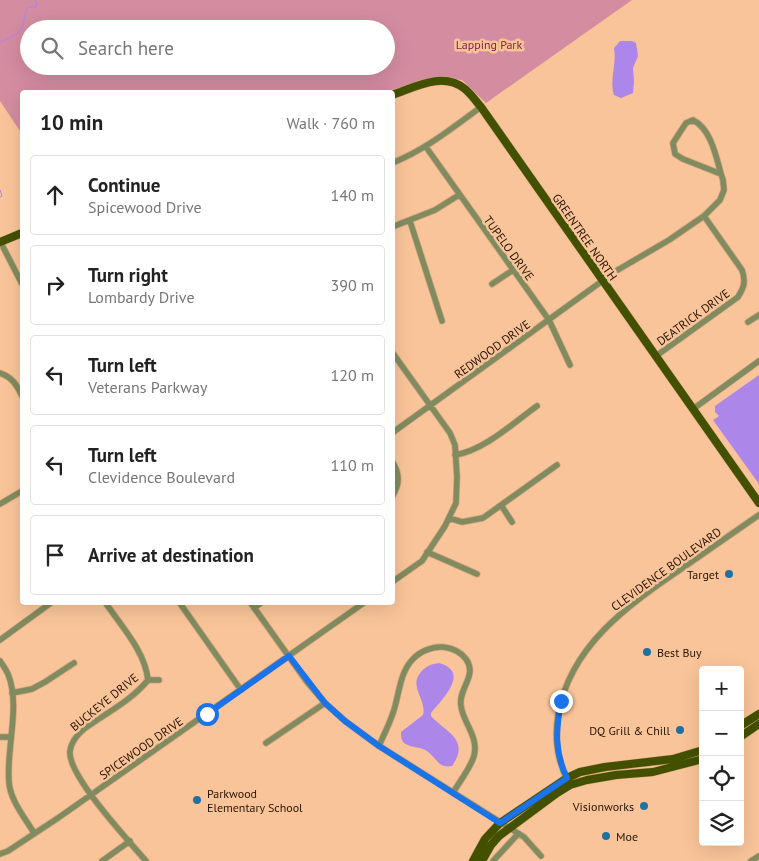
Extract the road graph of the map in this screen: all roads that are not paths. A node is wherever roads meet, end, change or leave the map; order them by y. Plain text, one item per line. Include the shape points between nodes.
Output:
1 (395, 95) edge
2 (481, 107) junction
3 (426, 146) junction
4 (395, 162) edge
5 (721, 174) junction
6 (459, 195) junction
7 (704, 216) junction
8 (410, 221) junction
9 (395, 226) edge
10 (20, 234) edge
11 (0, 241) edge
12 (513, 270) junction
13 (20, 280) edge
14 (602, 281) junction
15 (492, 284) dead end
16 (759, 315) edge
17 (549, 320) junction
18 (442, 321) dead end
19 (748, 322) dead end
20 (656, 356) junction
21 (395, 358) edge
22 (759, 362) edge
23 (570, 365) dead end
24 (0, 373) edge
25 (20, 392) edge
26 (430, 406) junction
27 (536, 406) dead end
28 (693, 409) junction
29 (395, 431) edge
30 (456, 455) junction
31 (557, 465) dead end
32 (395, 466) edge
33 (395, 490) edge
34 (20, 494) edge
35 (759, 503) edge
36 (0, 504) edge
37 (501, 505) junction
38 (759, 515) edge
39 (449, 518) junction
40 (512, 522) dead end
41 (428, 552) junction
42 (477, 574) dead end
43 (395, 580) edge
44 (48, 605) edge
45 (107, 605) edge
46 (181, 605) edge
47 (252, 605) edge
48 (258, 605) edge
49 (361, 605) edge
50 (254, 608) junction
51 (0, 640) edge
52 (289, 656) junction
53 (0, 661) edge
54 (74, 663) dead end
55 (148, 680) junction
56 (159, 680) dead end
57 (241, 690) junction
58 (12, 692) junction
59 (325, 703) junction
60 (759, 714) edge
61 (744, 723) edge
62 (759, 724) edge
63 (744, 734) edge
64 (0, 737) edge
65 (10, 737) junction
66 (266, 743) dead end
67 (379, 746) junction
68 (699, 751) edge
69 (699, 760) edge
70 (569, 781) junction
71 (452, 793) junction
72 (91, 794) junction
73 (500, 823) junction
74 (509, 829) junction
75 (34, 833) junction
76 (518, 834) junction
77 (130, 842) junction
78 (0, 854) edge
79 (541, 856) dead end
80 (759, 856) edge
81 (102, 861) edge
82 (146, 861) edge
83 (473, 861) edge
84 (482, 861) edge
85 (493, 861) edge
86 (751, 861) edge

1 - 2 main road, GREENTREE NORTH via 438,80 454,82
2 - 3 street
2 - 14 main road, GREENTREE NORTH
3 - 4 street
3 - 6 street, TUPELO DRIVE
5 - 5 street, REDWOOD DRIVE via 714,147 700,124 693,120 686,123 674,143 675,154
5 - 7 street, REDWOOD DRIVE via 724,190 720,200
6 - 8 street
6 - 12 street, TUPELO DRIVE
7 - 14 street, REDWOOD DRIVE
7 - 20 street, DEATRICK DRIVE via 742,270 745,285 738,297
8 - 9 street
8 - 18 street
10 - 11 main road
11 - 13 street
12 - 15 street
12 - 17 street, TUPELO DRIVE
14 - 17 street, REDWOOD DRIVE
14 - 20 main road, GREENTREE NORTH
16 - 19 street
17 - 23 street, TUPELO DRIVE
17 - 26 street, REDWOOD DRIVE
20 - 28 main road, GREENTREE NORTH
21 - 26 street
22 - 28 street
24 - 25 street via 15,382
26 - 29 street, REDWOOD DRIVE
26 - 30 street via 450,433
27 - 30 street via 479,447
28 - 35 main road, GREENTREE NORTH
30 - 39 street via 456,503
31 - 37 street
32 - 33 street via 399,481
34 - 36 street
37 - 39 street via 483,518 462,522
37 - 40 street
38 - 70 street, CLEVIDENCE BOULEVARD via 636,600 596,636 570,676 556,725 557,749
39 - 41 street
41 - 42 street
41 - 43 street via 422,561
44 - 51 street
45 - 55 street, BUCKEYE DRIVE via 139,652
46 - 57 street
47 - 50 street
48 - 50 street
49 - 52 street, SPICEWOOD DRIVE
50 - 52 street
52 - 57 street, SPICEWOOD DRIVE
52 - 59 street
53 - 58 street via 8,674
54 - 58 street via 32,689
55 - 56 street, BUCKEYE DRIVE
55 - 72 street, BUCKEYE DRIVE via 141,689 74,740 70,752 74,769
57 - 72 street, SPICEWOOD DRIVE
58 - 65 street
59 - 66 street
59 - 67 street
60 - 61 main road
62 - 63 main road
64 - 65 street
65 - 75 street via 11,795
67 - 71 street
67 - 71 street via 412,660 427,650 440,647 462,654 470,664 470,676 460,704 475,747 473,757
68 - 70 main road via 673,760 605,766 580,772
69 - 70 main road via 653,772
70 - 73 main road
70 - 74 main road
71 - 73 street
72 - 75 street, SPICEWOOD DRIVE
72 - 77 street, BUCKEYE DRIVE
73 - 74 street
73 - 83 main road via 484,839
74 - 76 street
74 - 84 main road via 491,845
75 - 78 street, SPICEWOOD DRIVE
76 - 79 street
76 - 85 street
77 - 81 street
77 - 82 street, BUCKEYE DRIVE
80 - 86 street

